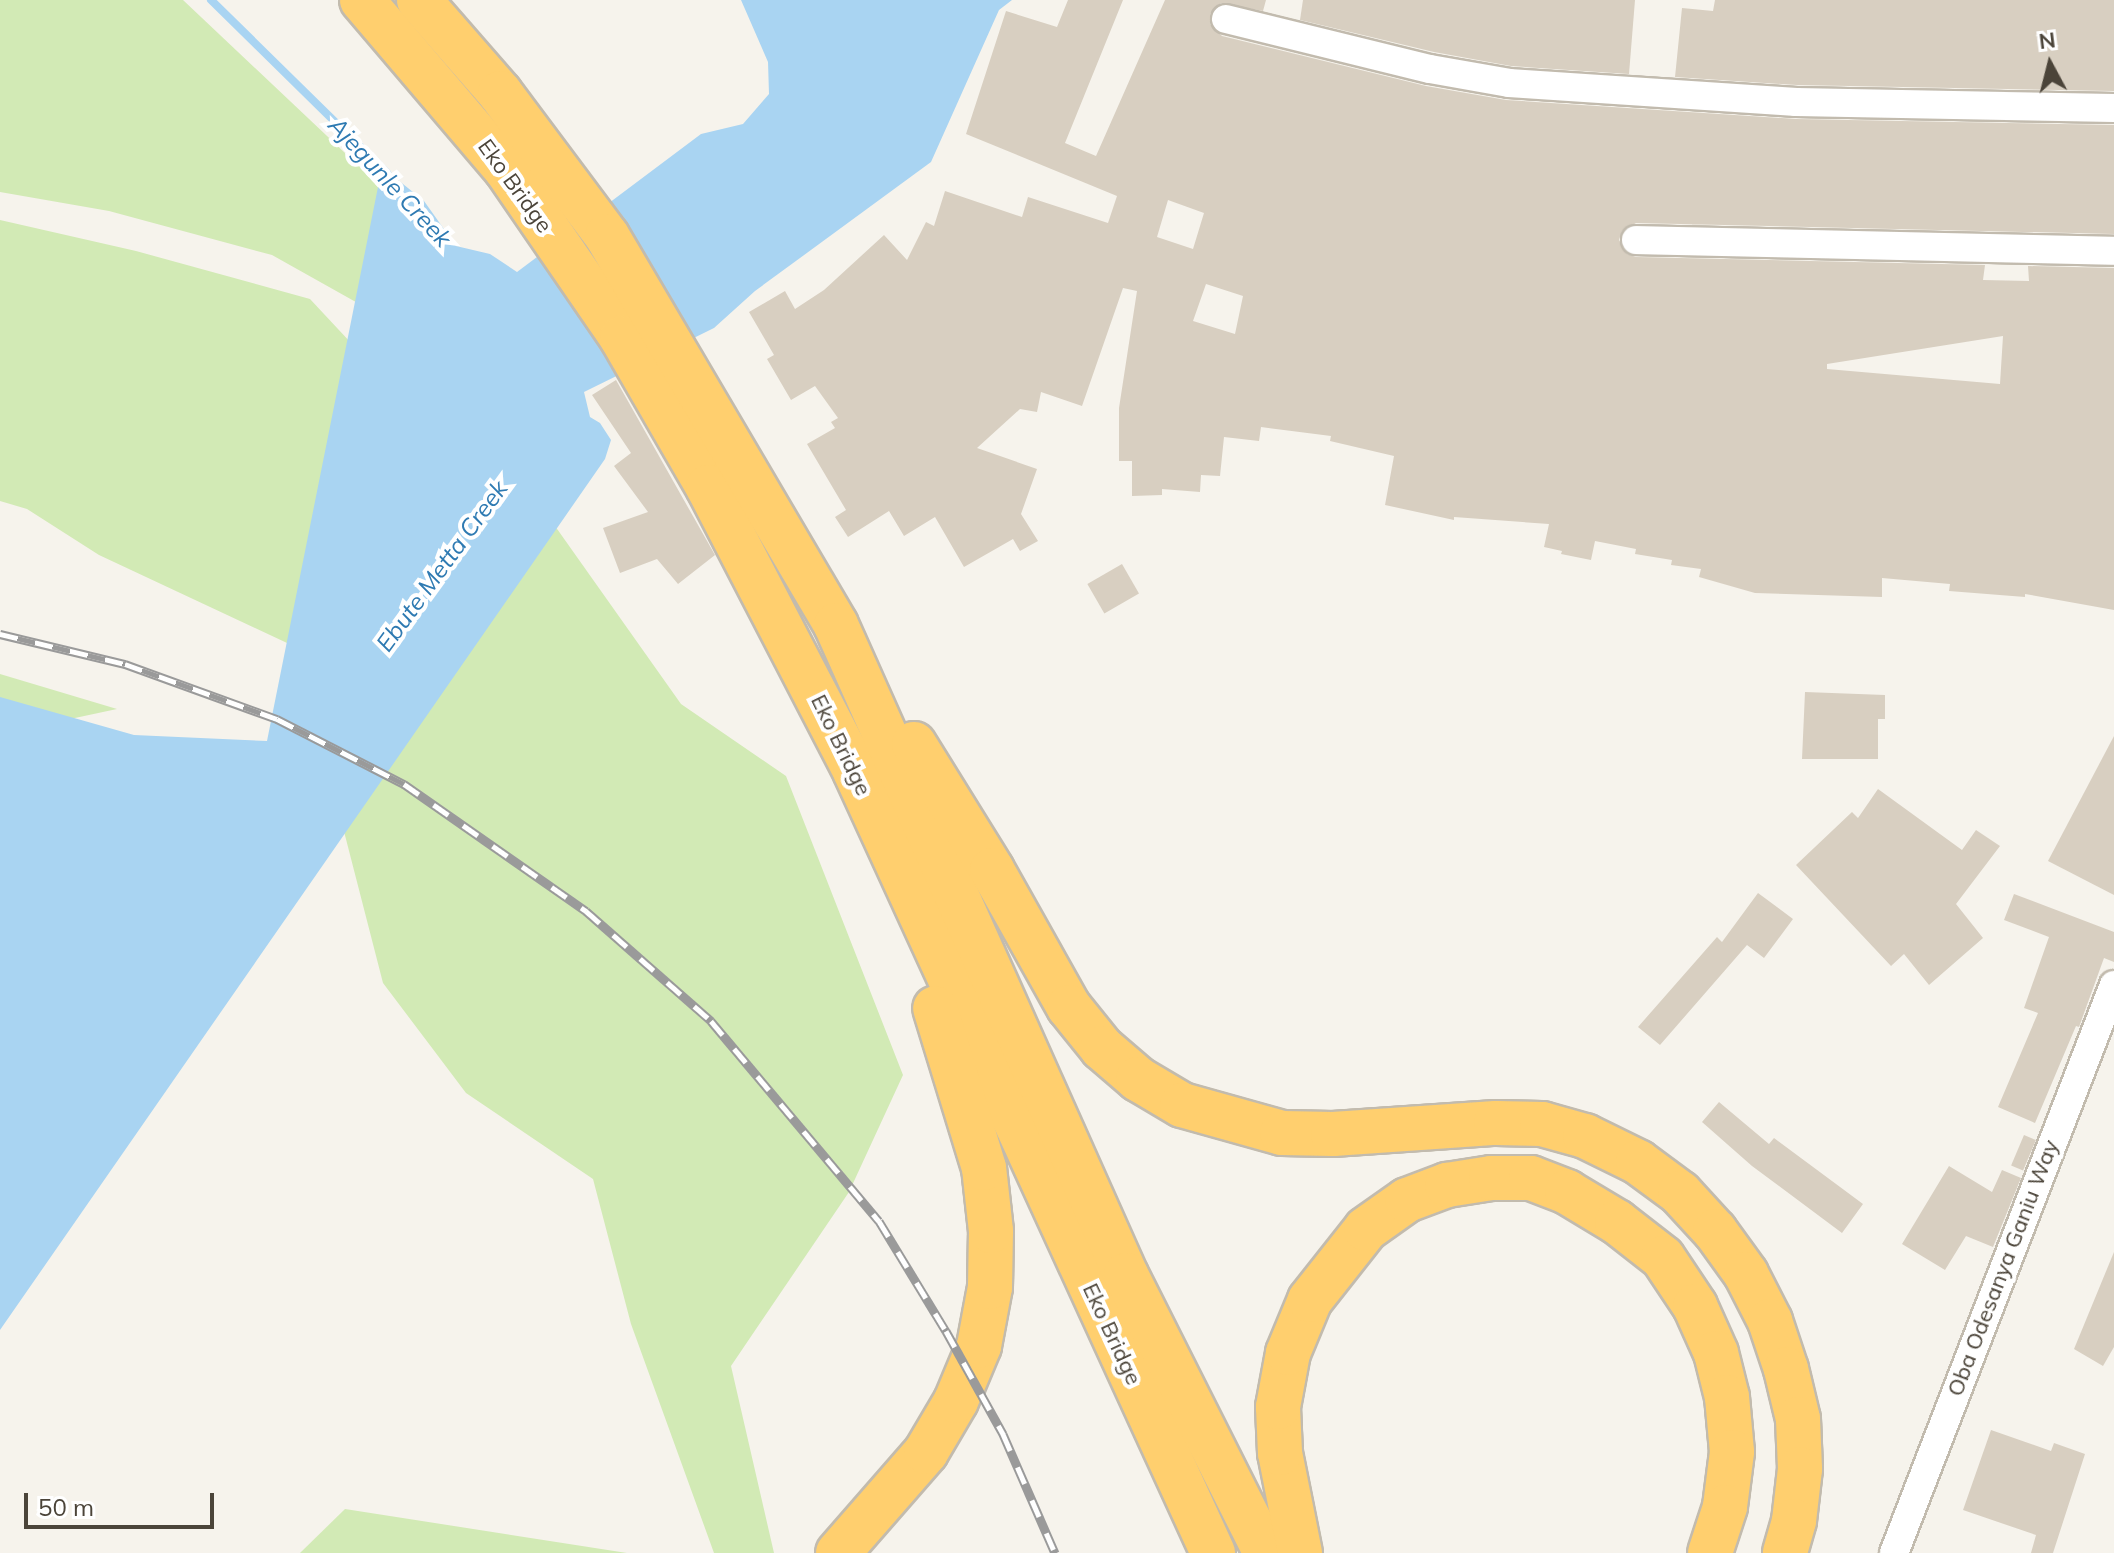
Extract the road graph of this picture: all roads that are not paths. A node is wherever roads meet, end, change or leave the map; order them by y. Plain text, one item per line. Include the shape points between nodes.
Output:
1 (362, 0) edge
2 (419, 0) edge
3 (1226, 19) dead end
4 (2114, 108) edge
5 (1636, 240) dead end
6 (2114, 251) edge
7 (836, 625) junction
8 (855, 771) junction
9 (2114, 985) edge
10 (838, 1553) edge
11 (1213, 1553) edge
12 (1266, 1553) edge
13 (1300, 1553) edge
14 (1710, 1553) edge
15 (1785, 1553) edge
16 (1894, 1553) edge

1 - 8 highway, Eko Bridge via 506,169 622,338 756,577
2 - 7 highway, Eko Bridge via 500,93 607,236
3 - 4 street via 1509,83 1796,102
5 - 6 street
7 - 12 highway, Eko Bridge via 1126,1275
7 - 15 highway via 992,870 1069,1007 1102,1048 1138,1079 1182,1105 1282,1133 1542,1124 1585,1136 1680,1193 1746,1274 1770,1321 1798,1419 1800,1469
8 - 10 highway via 965,1096 984,1168 990,1287 979,1346 956,1401 926,1452
8 - 11 highway, Eko Bridge
9 - 16 street, Oba Odesanya Ganiu Way
13 - 14 highway via 1280,1453 1278,1407 1288,1353 1310,1300 1366,1229 1407,1200 1447,1185 1491,1178 1531,1178 1617,1222 1663,1258 1695,1306 1716,1353 1732,1452 1725,1507

